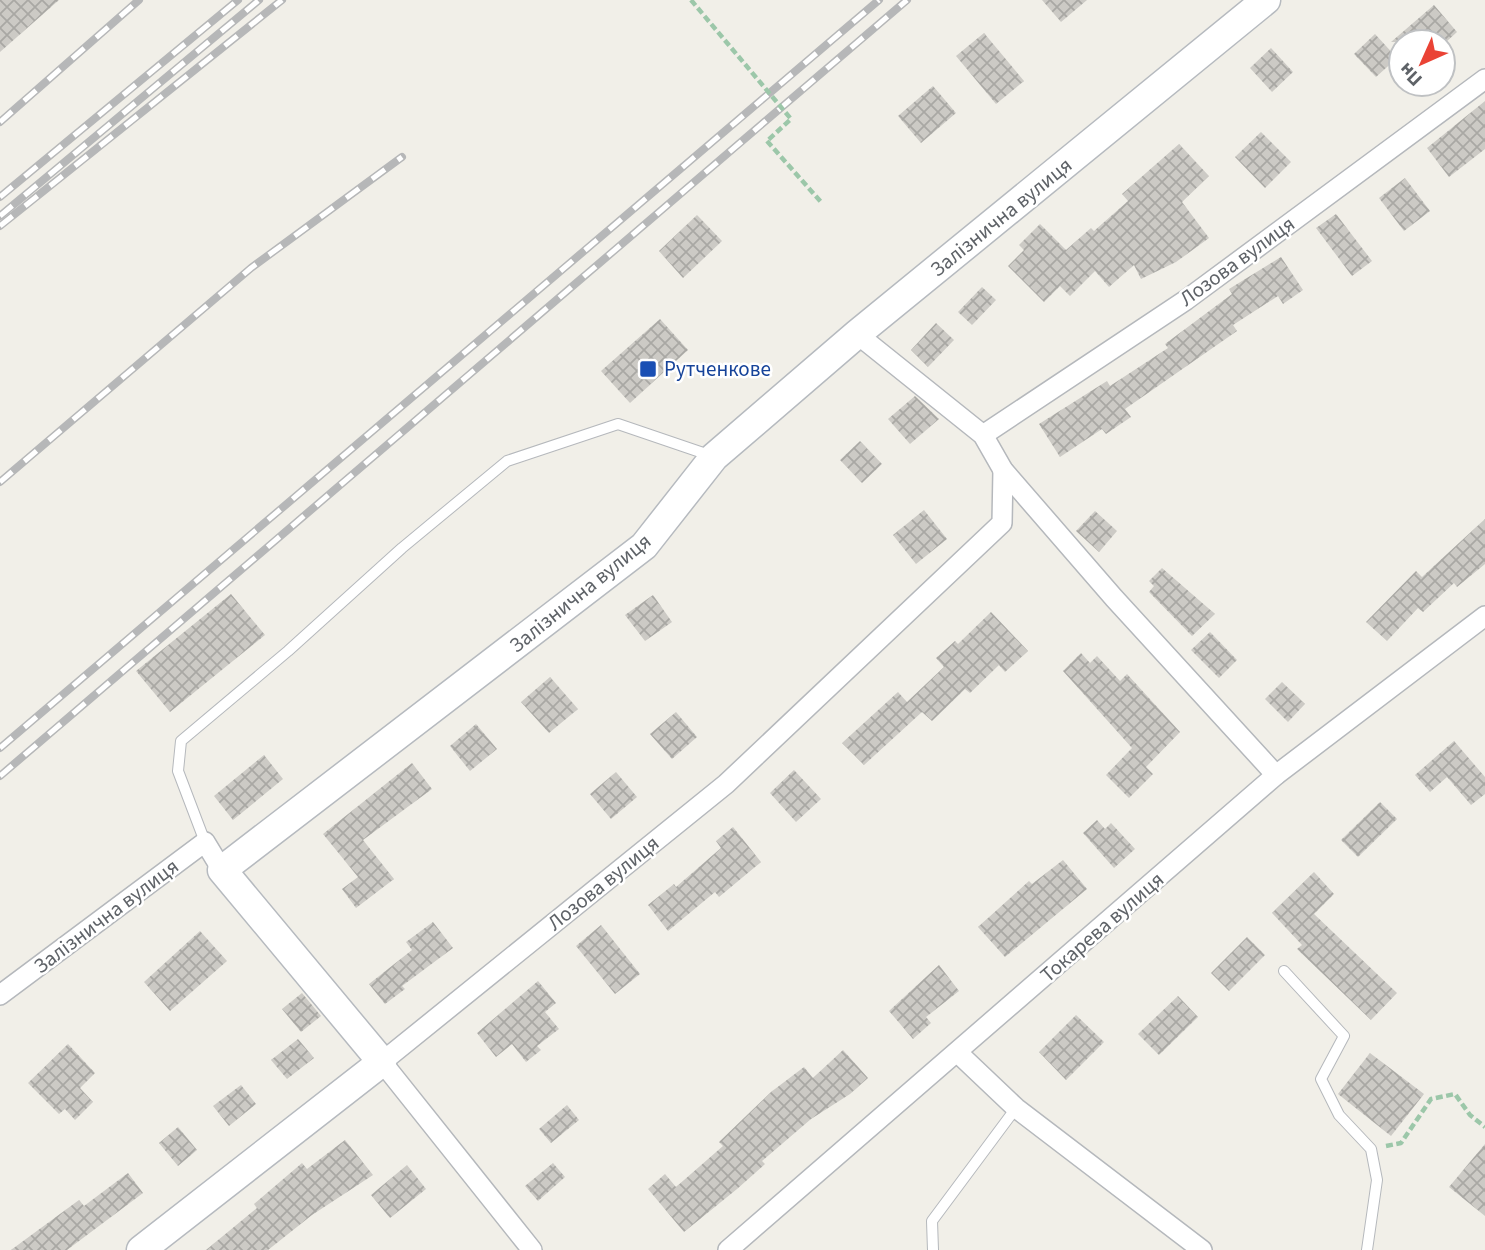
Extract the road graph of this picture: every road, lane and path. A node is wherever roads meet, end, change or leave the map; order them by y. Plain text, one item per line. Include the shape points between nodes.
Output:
1 (691, 0) edge
2 (1266, 0) edge
3 (1485, 79) edge
4 (821, 202) dead end
5 (857, 334) junction
6 (983, 435) junction
7 (714, 457) junction
8 (1003, 470) junction
9 (1485, 616) edge
10 (1276, 775) junction
11 (205, 842) junction
12 (222, 870) junction
13 (1284, 971) dead end
14 (0, 995) edge
15 (958, 1053) junction
16 (382, 1062) junction
17 (1016, 1108) junction
18 (1485, 1127) edge
19 (1371, 1149) junction
20 (141, 1250) edge
21 (531, 1250) edge
22 (728, 1250) edge
23 (933, 1250) edge
24 (1202, 1250) edge
25 (1367, 1250) edge

1 - 4 path, bridge via 791,119 767,141
2 - 5 main road, Залізнична вулиця
3 - 6 street, Лозова вулиця via 1186,300
5 - 6 street
5 - 7 main road, Залізнична вулиця
6 - 8 street
7 - 11 lane via 618,424 507,461 181,741 178,771
7 - 12 main road, Залізнична вулиця via 644,546
8 - 10 street
8 - 16 street, Лозова вулиця via 1002,523 992,533 726,784
9 - 10 street, Токарева вулиця
10 - 15 street, Токарева вулиця
11 - 12 street
11 - 14 street, Залізнична вулиця
12 - 16 main road
13 - 19 lane via 1344,1036 1321,1079 1339,1115
15 - 17 street
15 - 22 street, Токарева вулиця
16 - 20 main road, Лозова вулиця
16 - 21 street
17 - 23 lane via 932,1221
17 - 24 street
18 - 19 path via 1455,1094 1431,1099 1401,1143
19 - 25 lane via 1377,1180

